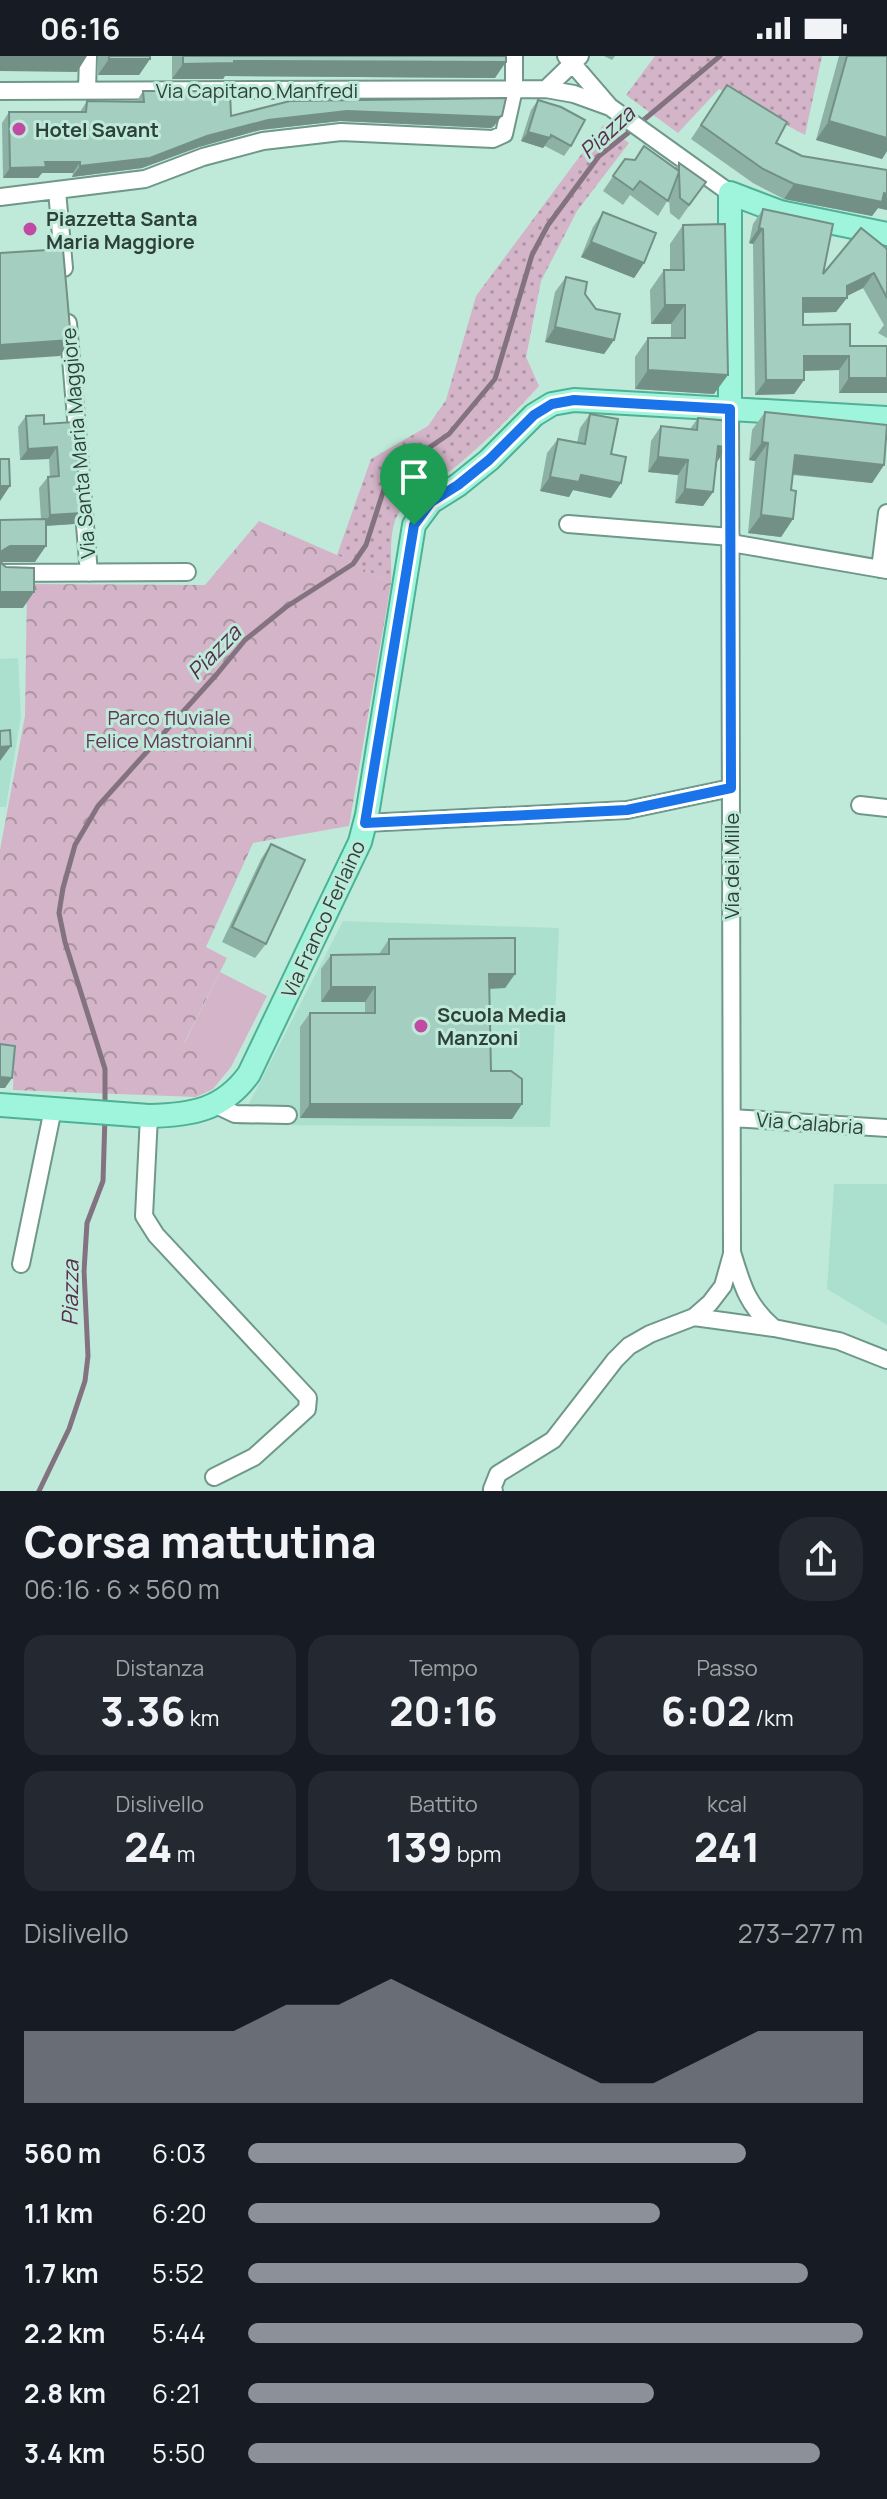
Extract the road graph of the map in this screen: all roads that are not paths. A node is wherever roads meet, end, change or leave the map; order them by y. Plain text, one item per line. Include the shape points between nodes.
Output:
1 (88, 56) edge
2 (514, 56) edge
3 (573, 59) edge
4 (514, 89) junction
5 (546, 89) junction
6 (0, 91) edge
7 (87, 91) junction
8 (610, 107) junction
9 (57, 191) junction
10 (730, 193) junction
11 (0, 197) edge
12 (881, 239) edge
13 (730, 409) junction
14 (887, 418) edge
15 (887, 513) edge
16 (568, 524) dead end
17 (731, 540) junction
18 (884, 569) edge
19 (187, 572) dead end
20 (0, 573) edge
21 (89, 573) junction
22 (731, 788) junction
23 (860, 805) dead end
24 (887, 808) edge
25 (365, 823) junction
26 (0, 1105) edge
27 (216, 1105) junction
28 (64, 1110) junction
29 (138, 1115) junction
30 (288, 1115) dead end
31 (732, 1118) junction
32 (887, 1128) edge
33 (732, 1252) junction
34 (21, 1264) dead end
35 (694, 1317) junction
36 (774, 1328) junction
37 (887, 1360) edge
38 (214, 1477) dead end
39 (492, 1490) edge

1 - 7 street
2 - 4 street
3 - 5 street
3 - 8 street
4 - 5 street, Via Capitano Manfredi
4 - 7 street, Via Capitano Manfredi
4 - 9 street via 504,134 493,139 341,132 263,141 145,179
5 - 8 street, Via Capitano Manfredi
6 - 7 street, Via Capitano Manfredi
8 - 10 street
9 - 11 street
9 - 21 street, Via Santa Maria Maggiore
10 - 12 main road
10 - 13 main road, Via dei Mille
13 - 14 main road, Via Franco Ferlaino
13 - 17 street, Via dei Mille
13 - 25 main road, Via Franco Ferlaino via 574,400 552,404 431,502 414,525
15 - 18 street
16 - 17 street
17 - 18 street
17 - 22 street, Via dei Mille
19 - 21 street
20 - 21 street
22 - 25 street via 627,810
22 - 31 street, Via dei Mille
23 - 24 street
25 - 27 main road, Via Franco Ferlaino via 349,869 249,1074 236,1092
26 - 28 main road, Via Franco Ferlaino
27 - 29 main road, Via Franco Ferlaino via 181,1114
27 - 30 street via 235,1114
28 - 29 main road, Via Franco Ferlaino
28 - 34 street
29 - 38 street via 144,1216 308,1398 307,1409 254,1457
31 - 32 street, Via Calabria
31 - 33 street, Via dei Mille
33 - 35 street via 723,1286
33 - 36 street via 745,1292
35 - 36 street
35 - 39 street via 629,1346 553,1440 498,1474
36 - 37 street via 839,1341

